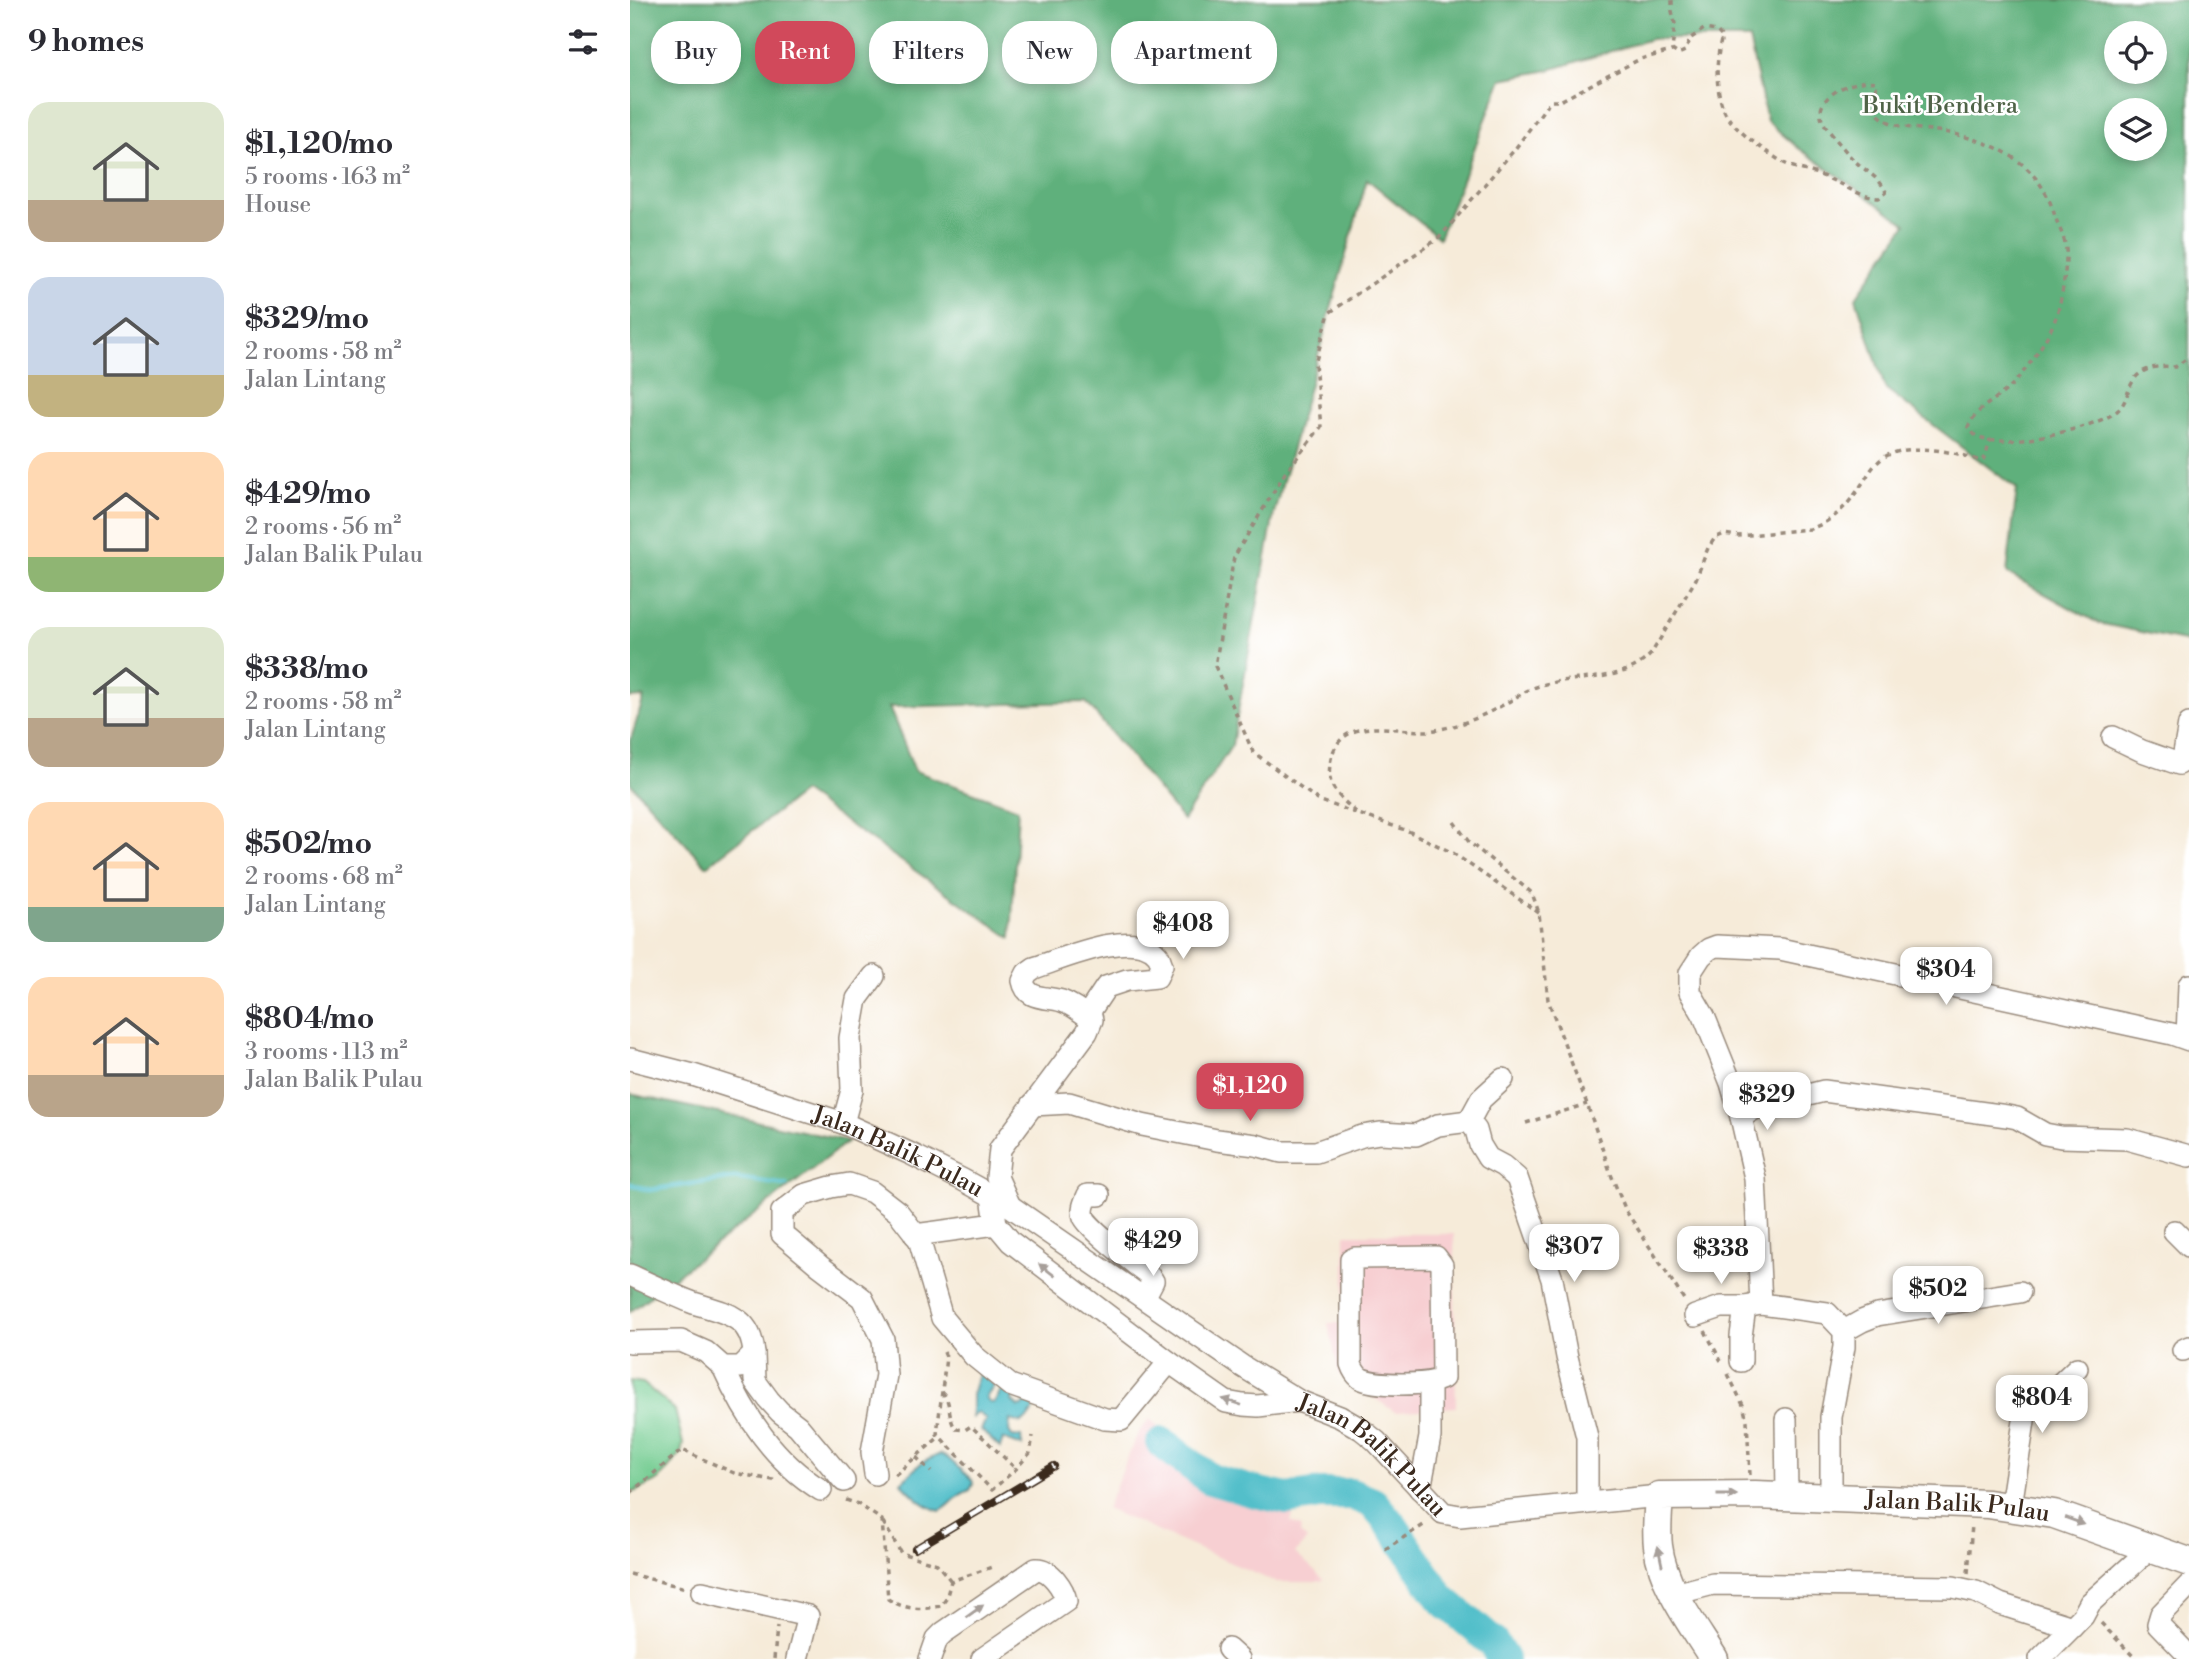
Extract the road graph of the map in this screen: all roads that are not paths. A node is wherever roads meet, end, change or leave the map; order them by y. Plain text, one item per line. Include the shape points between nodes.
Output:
1 (2189, 724) edge
2 (2113, 737) dead end
3 (874, 976) dead end
4 (2189, 985) edge
5 (1092, 1020) junction
6 (2188, 1039) edge
7 (630, 1059) edge
8 (1503, 1079) dead end
9 (1032, 1105) junction
10 (1741, 1117) junction
11 (1469, 1121) junction
12 (843, 1124) junction
13 (2189, 1156) edge
14 (1099, 1195) dead end
15 (1001, 1201) junction
16 (996, 1224) junction
17 (915, 1235) junction
18 (630, 1275) edge
19 (2021, 1292) dead end
20 (1144, 1298) junction
21 (1753, 1306) junction
22 (1695, 1316) road end
23 (1844, 1331) junction
24 (630, 1342) edge
25 (754, 1354) junction
26 (1169, 1362) junction
27 (1730, 1366) road end
28 (723, 1367) junction
29 (2077, 1368) dead end
30 (1430, 1383) junction
31 (1299, 1401) junction
32 (1786, 1419) dead end
33 (885, 1474) road end
34 (844, 1480) dead end
35 (1420, 1489) junction
36 (821, 1490) road end
37 (1659, 1496) junction
38 (1787, 1496) junction
39 (1831, 1498) junction
40 (1587, 1503) junction
41 (2011, 1507) junction
42 (2150, 1549) junction
43 (2189, 1562) edge
44 (2189, 1585) edge
45 (702, 1592) dead end
46 (1675, 1594) junction
47 (2072, 1627) junction
48 (2189, 1656) edge
49 (797, 1659) edge
50 (930, 1659) edge
51 (982, 1659) edge
52 (1714, 1659) edge
53 (2040, 1659) edge

1 - 2 street via 2179,764
3 - 12 street via 857,999 850,1038 852,1090
4 - 6 street
5 - 5 street via 1090,1011 1106,987 1157,976 1162,965 1157,954 1144,946 1116,943 1027,973 1023,981 1028,993 1061,1001
5 - 9 street
6 - 10 street via 1780,949 1717,946 1702,956 1690,973 1690,992 1704,1016
7 - 12 street, Jalan Balik Pulau
8 - 11 street via 1481,1099
9 - 11 street via 1069,1104 1142,1125 1281,1152 1316,1152 1362,1136 1416,1135 1438,1125
9 - 15 street via 1000,1149 997,1177
10 - 13 street via 1756,1108 1824,1091 2007,1116 2045,1134 2127,1139
10 - 21 street via 1755,1178
11 - 40 street via 1488,1158 1517,1178 1552,1279 1587,1437
12 - 15 street, Jalan Balik Pulau
14 - 20 street via 1088,1195 1083,1216 1153,1281
15 - 16 street
15 - 20 street, Jalan Balik Pulau
16 - 17 street
26 -> 16 street via 1011,1242
17 - 26 street via 942,1318 974,1356 1010,1385 1105,1419 1121,1420
17 - 33 street via 898,1212 872,1192 849,1184 804,1195 782,1212 782,1234 862,1298 883,1339 886,1374 872,1452
18 - 25 street via 728,1313 750,1334
19 - 23 street via 1877,1315
20 - 31 street, Jalan Balik Pulau
21 - 22 street via 1721,1307
21 - 23 street via 1827,1313
21 - 27 street
23 - 39 street via 1831,1417
24 - 28 street via 681,1341
25 - 28 street via 741,1367
25 - 34 street via 755,1381
31 -> 26 street via 1258,1406 1226,1402
28 - 36 street via 763,1437
29 - 41 street via 2025,1408
30 - 30 street via 1372,1383 1354,1372 1350,1260 1440,1259 1444,1374
30 - 35 street via 1430,1437
31 - 35 street, Jalan Balik Pulau via 1361,1429
32 - 38 street
35 - 40 street, Jalan Balik Pulau via 1443,1513 1452,1516
37 -> 38 main road, Jalan Balik Pulau
37 - 40 street, Jalan Balik Pulau
46 -> 37 main road via 1658,1548
38 - 39 main road, Jalan Balik Pulau
39 - 41 main road, Jalan Balik Pulau
41 -> 42 main road, Jalan Balik Pulau via 2054,1514
42 - 43 main road, Jalan Balik Pulau
42 - 47 street via 2090,1603
44 - 48 street via 2161,1614 2158,1624
45 - 49 street via 808,1616
46 - 47 street via 1713,1584 1965,1589
46 - 52 main road
47 - 53 street
50 -> 51 street via 943,1633 1036,1569 1048,1571 1066,1601

